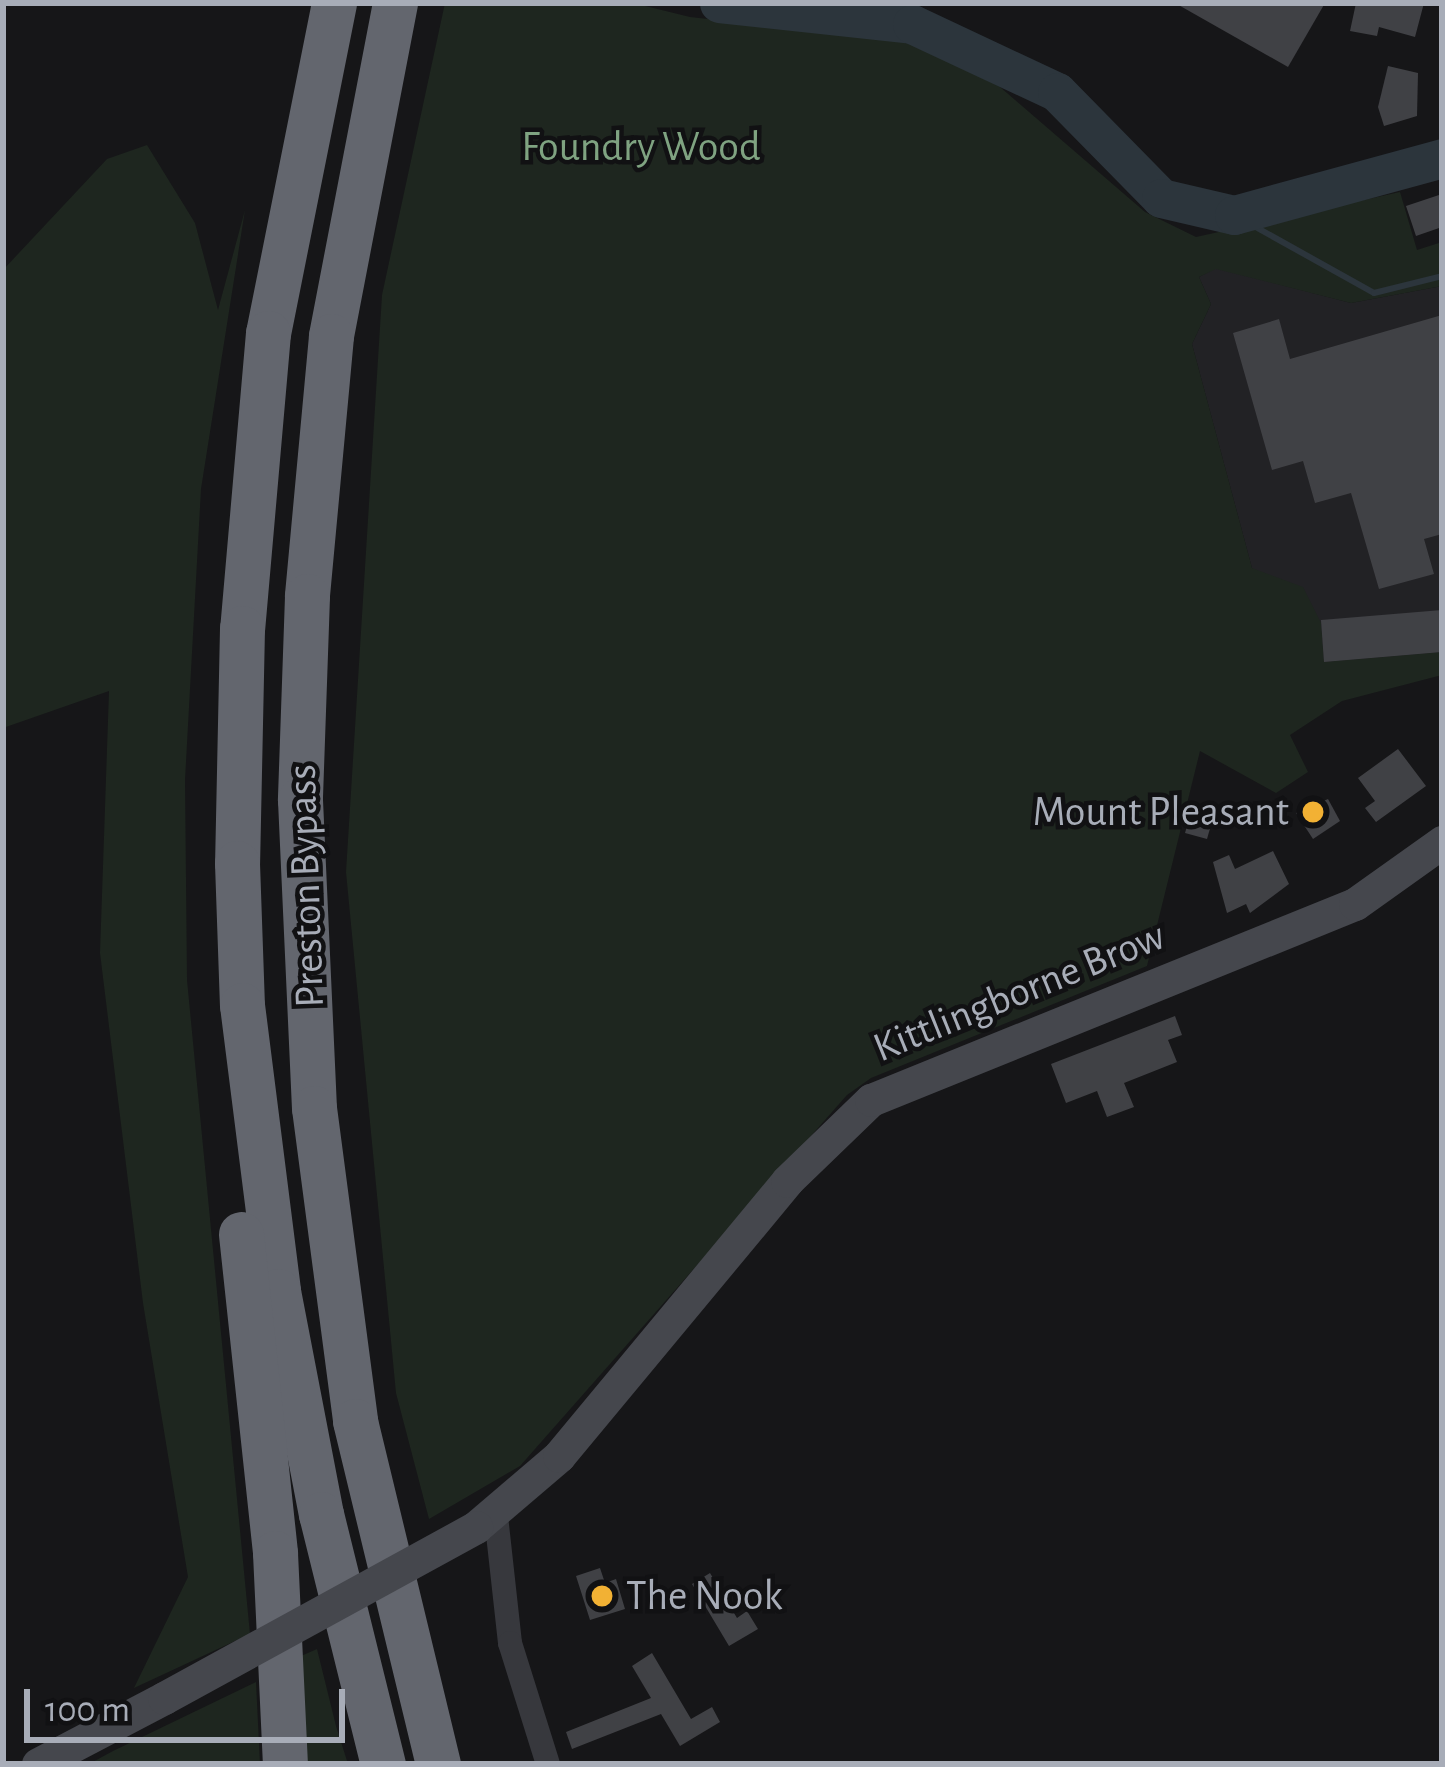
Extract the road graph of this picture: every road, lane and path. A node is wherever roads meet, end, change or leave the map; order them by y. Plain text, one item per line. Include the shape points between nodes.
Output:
1 (395, 3) edge
2 (329, 24) edge
3 (1442, 842) edge
4 (486, 1522) junction
5 (38, 1764) edge
6 (285, 1764) edge
7 (383, 1764) edge
8 (438, 1764) edge
9 (548, 1764) edge

1 - 8 highway, Preston Bypass via 331,336 307,596 300,800 314,1108 355,1421
2 - 6 highway via 253,252 212,675 219,1017 274,1553
2 - 7 highway via 268,332 242,628 242,1005 278,1291 321,1514
3 - 4 street, Kittlingborne Brow via 1355,904 871,1100 787,1181 560,1456
4 - 5 street, Kittlingborne Brow, bridge
4 - 9 street via 510,1643

